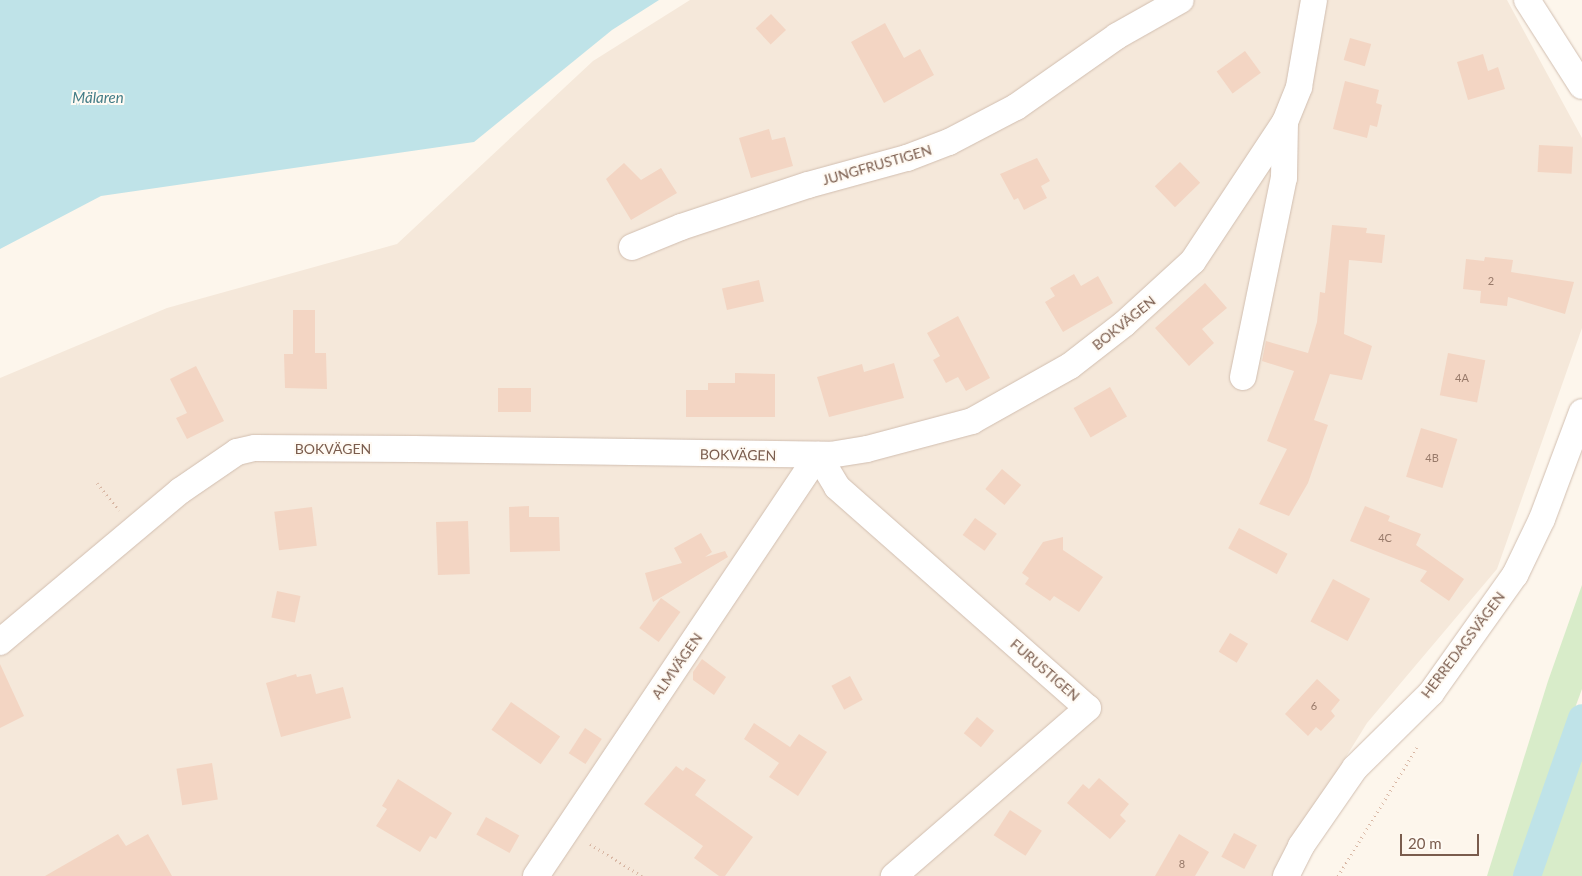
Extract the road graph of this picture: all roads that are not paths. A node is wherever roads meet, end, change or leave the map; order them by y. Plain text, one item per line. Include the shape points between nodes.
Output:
1 (1181, 0) edge
2 (1314, 0) edge
3 (1527, 0) edge
4 (1582, 86) edge
5 (1285, 122) junction
6 (632, 247) dead end
7 (1243, 377) dead end
8 (1582, 412) edge
9 (818, 455) junction
10 (0, 642) edge
11 (536, 876) edge
12 (894, 876) edge
13 (1286, 876) edge

1 - 6 street, JUNGFRUSTIGEN via 1117,36 1016,107 949,142 681,227
2 - 5 street, BOKVÄGEN via 1299,87
3 - 4 street
5 - 7 street via 1284,178
5 - 9 street, BOKVÄGEN via 1193,261 1124,324 1070,366 972,421 867,449
8 - 13 street, HERREDAGSVÄGEN via 1542,519 1515,575 1431,693 1355,768 1301,846
9 - 10 street, BOKVÄGEN via 255,448 237,452 217,463
9 - 11 street, ALMVÄGEN
9 - 12 street, FURUSTIGEN via 837,487 1088,708

